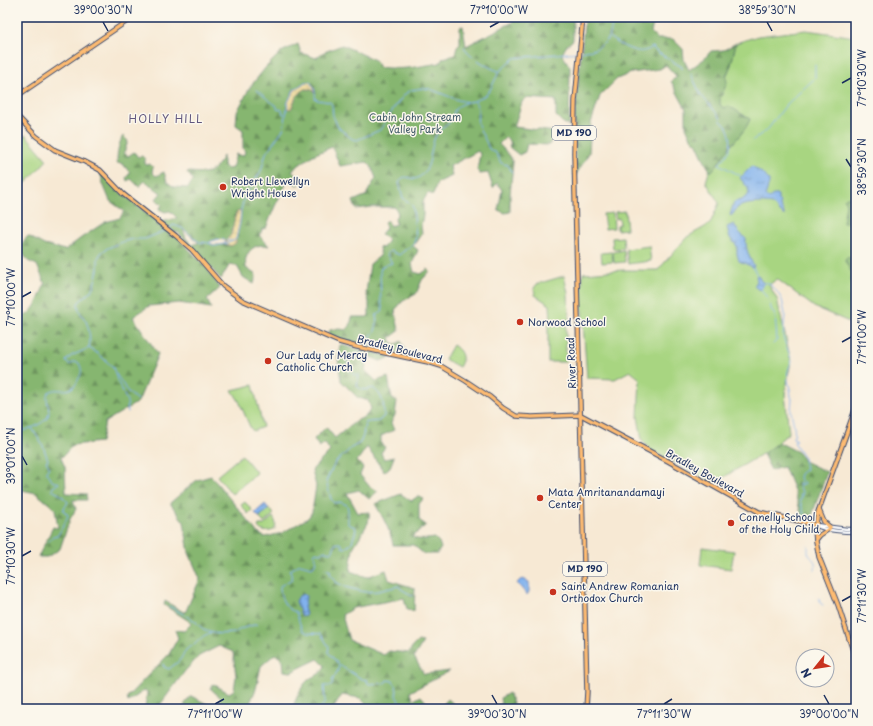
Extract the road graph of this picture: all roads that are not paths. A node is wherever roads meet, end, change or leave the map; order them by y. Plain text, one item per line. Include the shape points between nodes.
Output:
1 (133, 17) edge
2 (583, 17) edge
3 (17, 96) edge
4 (17, 116) edge
5 (856, 407) edge
6 (581, 415) junction
7 (819, 509) junction
8 (816, 525) junction
9 (830, 528) junction
10 (856, 529) edge
11 (856, 532) edge
12 (816, 541) junction
13 (856, 660) edge
14 (586, 709) edge

1 - 3 main road
2 - 6 main road, River Road / MD 190 via 575,100 574,153
4 - 6 main road, Bradley Boulevard via 36,136 55,150 100,170 123,194 176,236 223,286 248,303 339,342 441,366 516,416
5 - 7 main road
6 - 8 main road, Bradley Boulevard via 759,512
6 - 14 main road, River Road / MD 190
7 - 8 main road
7 - 9 main road via 824,522
8 - 9 street
8 - 12 main road
9 - 10 street
9 - 11 street
9 - 12 main road
12 - 13 main road via 819,558

